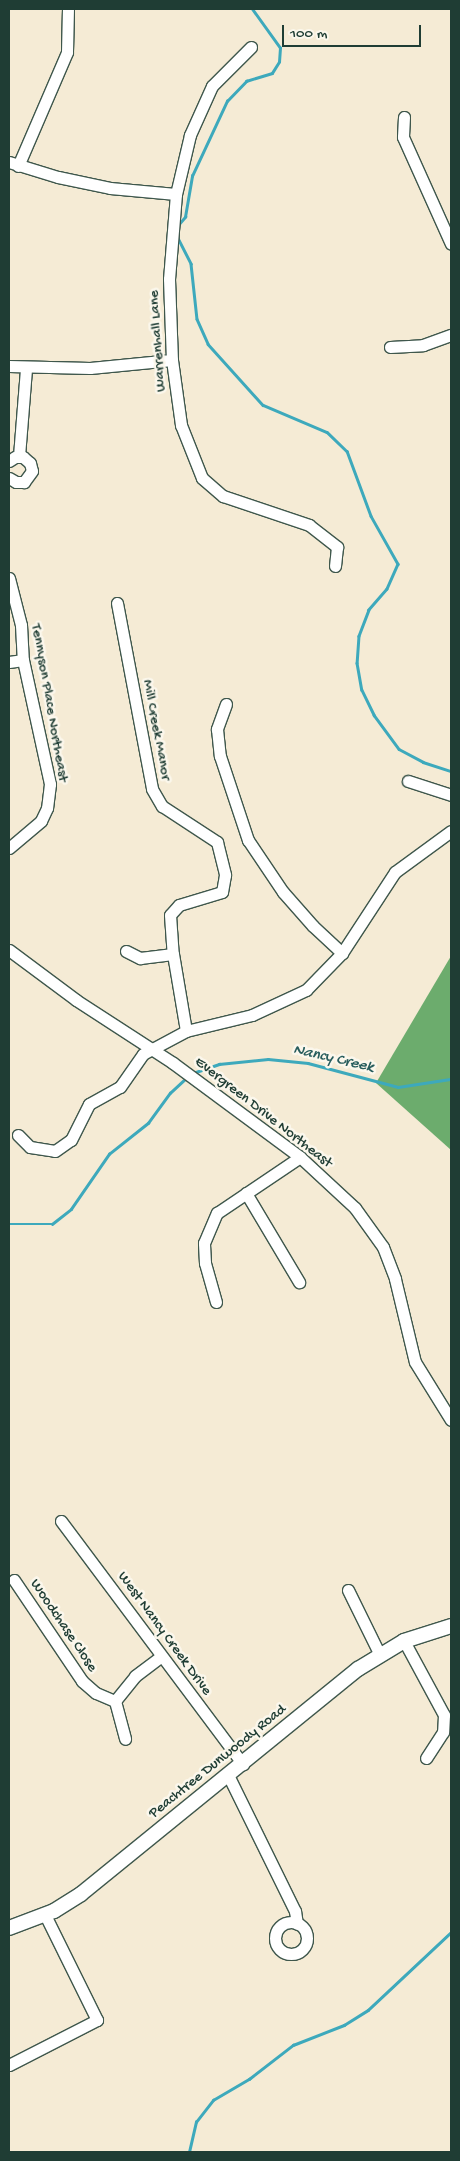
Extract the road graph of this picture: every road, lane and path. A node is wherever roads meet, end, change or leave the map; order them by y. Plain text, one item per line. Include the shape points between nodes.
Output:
1 (66, 9) edge
2 (251, 47) dead end
3 (404, 117) dead end
4 (13, 164) edge
5 (176, 194) junction
6 (451, 244) edge
7 (451, 334) edge
8 (390, 347) dead end
9 (172, 360) junction
10 (9, 366) edge
11 (26, 369) junction
12 (14, 458) edge
13 (9, 478) edge
14 (335, 566) dead end
15 (9, 578) edge
16 (117, 603) dead end
17 (23, 660) junction
18 (9, 662) edge
19 (226, 704) dead end
20 (408, 782) dead end
21 (451, 795) edge
22 (451, 831) edge
23 (9, 848) edge
24 (9, 950) edge
25 (126, 951) dead end
26 (342, 953) junction
27 (173, 954) junction
28 (186, 1031) junction
29 (151, 1049) junction
30 (18, 1135) dead end
31 (300, 1157) junction
32 (246, 1193) junction
33 (299, 1282) dead end
34 (216, 1302) dead end
35 (451, 1420) edge
36 (61, 1521) dead end
37 (14, 1580) dead end
38 (348, 1590) dead end
39 (451, 1626) edge
40 (404, 1642) junction
41 (380, 1656) junction
42 (160, 1657) junction
43 (115, 1701) junction
44 (125, 1739) dead end
45 (426, 1758) dead end
46 (243, 1764) junction
47 (228, 1775) junction
48 (45, 1915) junction
49 (297, 1924) dead end
50 (9, 1928) edge
51 (9, 2065) edge

1 - 4 street via 70,30 67,52
2 - 5 street, Warrenhall Lane via 212,86 190,135
3 - 6 street via 403,138
4 - 5 street via 110,188
5 - 9 street, Warrenhall Lane via 169,279
7 - 8 street via 423,346
9 - 11 street via 90,368
9 - 14 street, Warrenhall Lane via 181,425 202,478 223,496 309,525 337,547
10 - 11 street
11 - 12 street
12 - 13 street via 30,463 30,475 20,483
15 - 17 street, Tennyson Place Northeast via 21,625
16 - 27 street, Mill Creek Manor via 152,789 162,806 217,842 225,875 222,892 173,908 170,915
17 - 18 street
17 - 23 street, Tennyson Place Northeast via 50,784 47,808 41,821
19 - 26 street via 217,729 220,756 248,840 283,892 312,926
20 - 21 street
22 - 26 street via 395,872
24 - 29 street, Evergreen Drive Northeast
25 - 27 street via 140,958
26 - 28 street via 306,990 284,1002 252,1015
27 - 28 street, Mill Creek Manor
28 - 29 street
29 - 30 street via 142,1054 120,1087 89,1104 71,1140 64,1147 43,1152 30,1147
29 - 31 street, Evergreen Drive Northeast
31 - 32 street via 281,1173
31 - 35 street, Evergreen Drive Northeast via 355,1208 383,1247 395,1279 415,1362
32 - 33 street
32 - 34 street via 217,1213 204,1243 205,1263
36 - 42 street, West Nancy Creek Drive
37 - 43 street, Woodchase Close via 82,1681 96,1694
38 - 41 street
39 - 40 main road, Peachtree Dunwoody Road
40 - 41 main road, Peachtree Dunwoody Road
40 - 45 street via 444,1715 443,1732
41 - 46 main road, Peachtree Dunwoody Road via 358,1669
42 - 43 street via 135,1676
42 - 46 street, West Nancy Creek Drive
43 - 44 street
46 - 47 main road, Peachtree Dunwoody Road
47 - 48 main road, Peachtree Dunwoody Road via 81,1894
47 - 49 street via 295,1911
48 - 50 main road, Peachtree Dunwoody Road
48 - 51 street via 97,2020

